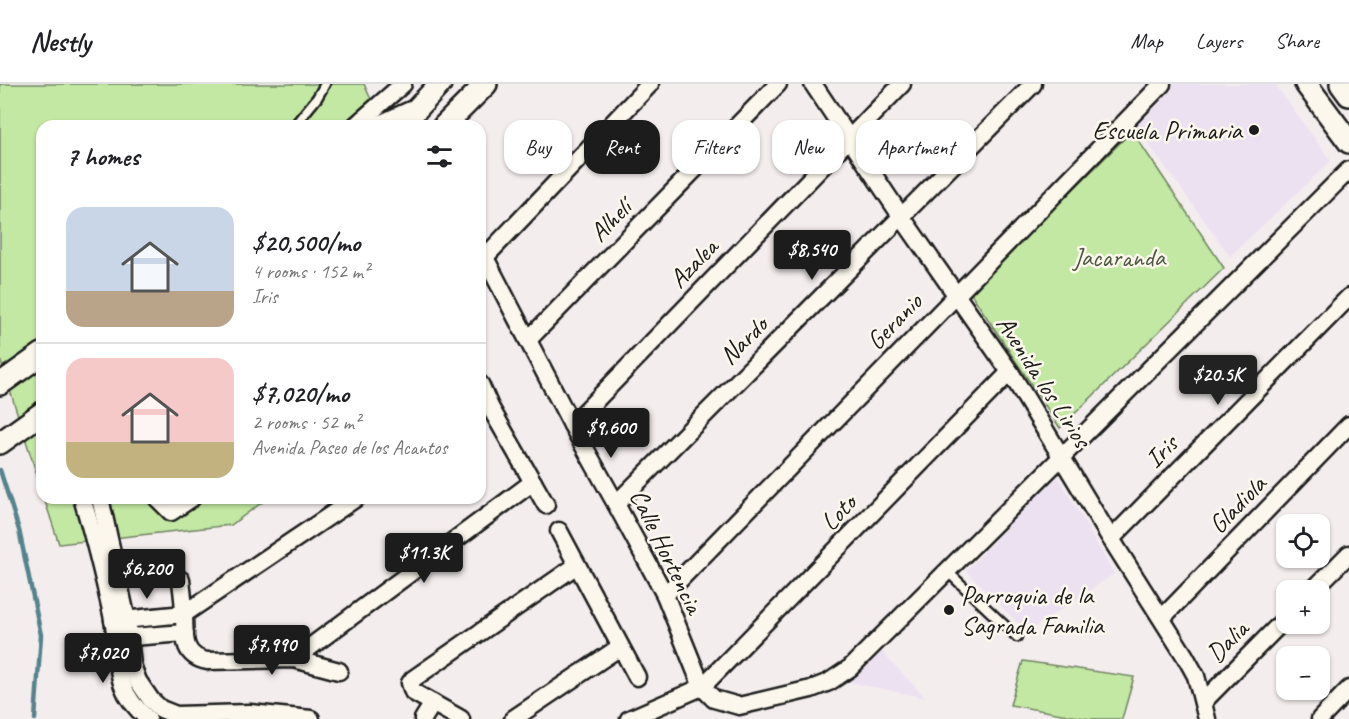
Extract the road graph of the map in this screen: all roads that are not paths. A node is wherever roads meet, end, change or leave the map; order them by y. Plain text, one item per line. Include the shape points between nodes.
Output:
1 (325, 84) edge
2 (403, 84) edge
3 (440, 84) edge
4 (486, 84) edge
5 (650, 84) edge
6 (778, 84) edge
7 (813, 84) edge
8 (902, 84) edge
9 (1033, 84) edge
10 (1162, 84) edge
11 (1306, 84) edge
12 (1341, 84) edge
13 (1349, 95) edge
14 (406, 119) edge
15 (299, 120) edge
16 (362, 120) edge
17 (450, 120) edge
18 (850, 137) junction
19 (1349, 142) edge
20 (1349, 170) edge
21 (901, 216) junction
22 (486, 249) edge
23 (486, 261) edge
24 (957, 294) junction
25 (1349, 297) edge
26 (528, 340) junction
27 (36, 358) edge
28 (1010, 372) junction
29 (7, 379) edge
30 (486, 412) edge
31 (36, 418) edge
32 (572, 425) junction
33 (1349, 425) edge
34 (0, 443) edge
35 (1063, 457) junction
36 (533, 482) junction
37 (84, 504) edge
38 (106, 504) edge
39 (163, 504) edge
40 (183, 504) edge
41 (347, 504) edge
42 (616, 504) junction
43 (546, 505) dead end
44 (559, 531) dead end
45 (1111, 539) junction
46 (1349, 554) edge
47 (577, 565) junction
48 (948, 572) junction
49 (181, 580) dead end
50 (1323, 580) edge
51 (664, 595) junction
52 (184, 614) junction
53 (1162, 618) junction
54 (120, 620) junction
55 (1276, 628) edge
56 (184, 633) junction
57 (121, 637) junction
58 (1017, 637) dead end
59 (620, 647) junction
60 (294, 659) junction
61 (339, 671) dead end
62 (638, 677) dead end
63 (702, 687) junction
64 (1349, 689) edge
65 (1204, 701) junction
66 (433, 703) junction
67 (164, 716) edge
68 (452, 717) edge
69 (311, 719) edge
70 (423, 719) edge
71 (513, 719) edge
72 (630, 719) edge
73 (1208, 719) edge
74 (1320, 719) edge

1 - 15 lane
2 - 16 street
3 - 14 street
4 - 17 street
5 - 22 street
6 - 26 street, Alhelí
7 - 18 street, Avenida los Lirios
8 - 18 street, Azalea
9 - 21 street, Nardo
10 - 24 street, Geranio
11 - 19 street
12 - 13 street
18 - 21 street, Avenida los Lirios
18 - 32 street, Azalea
20 - 35 street
21 - 24 street, Avenida los Lirios
21 - 42 street, Nardo
23 - 26 street, Calle Hortencia
24 - 28 street, Avenida los Lirios
24 - 51 street, Geranio
25 - 45 street, Iris
26 - 32 street, Calle Hortencia
27 - 29 street
28 - 35 street, Avenida los Lirios
28 - 63 street, Loto
30 - 36 street
31 - 34 street
32 - 42 street, Calle Hortencia
33 - 53 street, Gladiola
35 - 45 street, Avenida los Lirios
35 - 48 street
36 - 43 street
36 - 60 street
37 - 54 street
38 - 54 street
39 - 40 street via 171,512
41 - 52 street
42 - 51 street, Calle Hortencia
44 - 47 street
45 - 53 street, Avenida los Lirios
46 - 50 street
47 - 59 street
47 - 66 street via 413,679 413,692
48 - 58 lane
48 - 63 street via 850,668 830,682 739,706 714,699
49 - 52 street
51 - 63 street, Calle Hortencia
52 - 54 street
52 - 56 street
53 - 65 street, Avenida los Lirios via 1196,676
54 - 57 street
55 - 65 street, Dalia
56 - 57 street
56 - 60 street via 188,648 200,659
57 - 67 street via 138,681
59 - 62 street
59 - 71 street
60 - 61 street
63 - 72 street
64 - 74 street
65 - 73 street, Avenida los Lirios
66 - 68 street
66 - 70 street
67 - 69 street via 250,713

